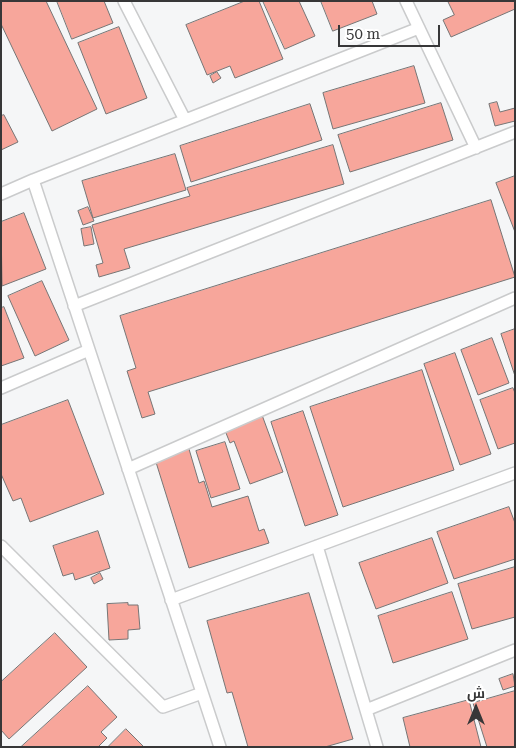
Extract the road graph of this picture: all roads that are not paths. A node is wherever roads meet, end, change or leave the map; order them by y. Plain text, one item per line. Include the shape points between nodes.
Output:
1 (124, 1) edge
2 (406, 1) edge
3 (419, 28) junction
4 (185, 120) junction
5 (515, 132) edge
6 (476, 148) junction
7 (32, 180) junction
8 (1, 194) edge
9 (515, 298) edge
10 (74, 306) junction
11 (89, 350) junction
12 (1, 388) edge
13 (128, 469) junction
14 (515, 473) edge
15 (1, 546) edge
16 (317, 546) junction
17 (171, 600) junction
18 (515, 650) edge
19 (202, 693) junction
20 (366, 710) junction
21 (220, 747) edge
22 (376, 747) edge

1 - 4 street
2 - 3 street
3 - 4 street
3 - 6 street
4 - 7 street
5 - 6 street
6 - 10 street
7 - 8 street
7 - 10 street
9 - 13 street
10 - 11 street
11 - 12 street
11 - 13 street
13 - 17 street
14 - 16 street
15 - 19 street via 163,707
16 - 17 street
16 - 20 street
17 - 19 street
18 - 20 street
19 - 21 street
20 - 22 street

